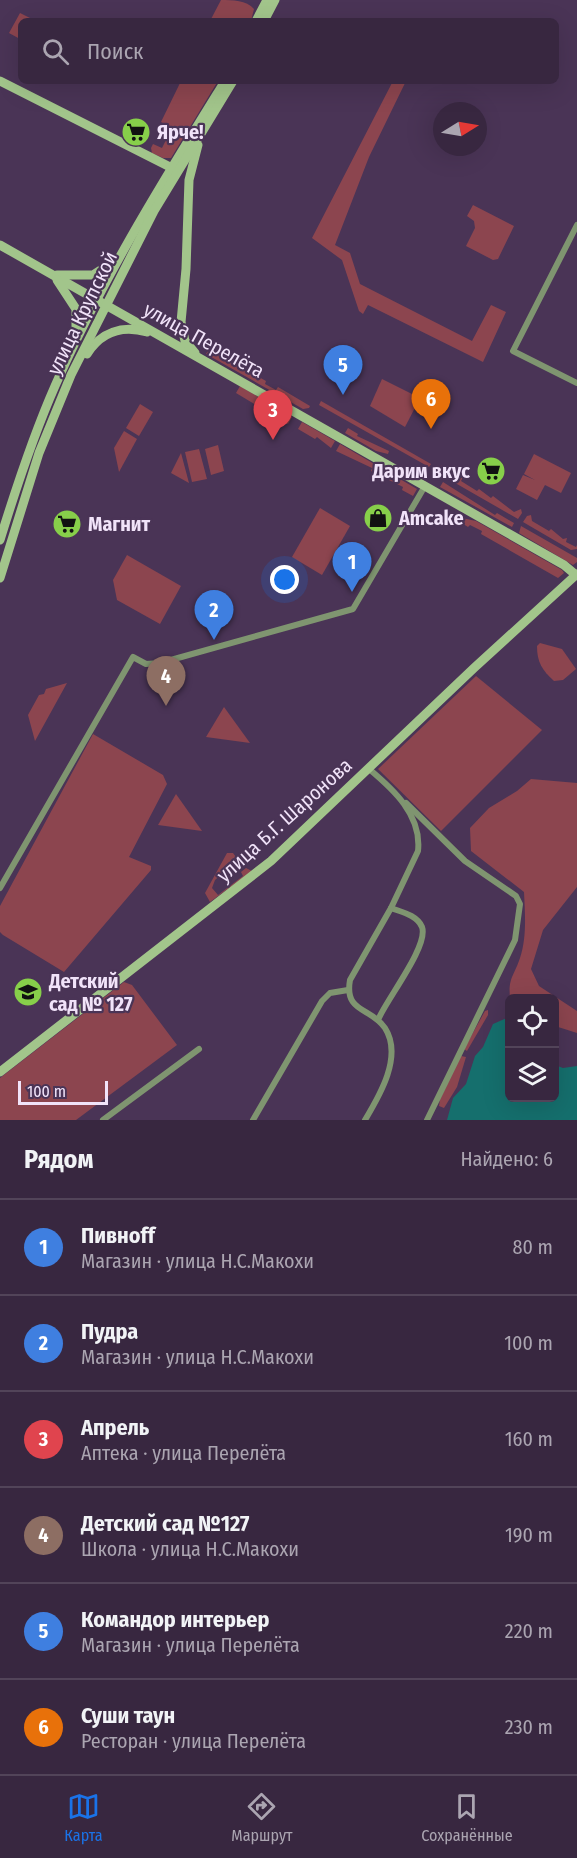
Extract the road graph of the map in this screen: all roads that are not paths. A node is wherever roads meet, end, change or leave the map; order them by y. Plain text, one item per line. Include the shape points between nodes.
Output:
1 (267, 0) edge
2 (275, 0) edge
3 (258, 18) edge
4 (266, 18) edge
5 (0, 81) edge
6 (223, 84) edge
7 (230, 84) edge
8 (210, 121) junction
9 (172, 168) junction
10 (577, 225) edge
11 (0, 245) edge
12 (123, 253) junction
13 (49, 273) junction
14 (101, 303) junction
15 (159, 337) junction
16 (74, 344) junction
17 (199, 358) junction
18 (71, 375) junction
19 (577, 383) edge
20 (425, 486) junction
21 (0, 540) edge
22 (576, 575) edge
23 (0, 578) edge
24 (369, 769) junction
25 (401, 798) junction
26 (0, 888) edge
27 (391, 908) junction
28 (348, 990) junction
29 (378, 1020) junction
30 (199, 1049) dead end
31 (0, 1072) edge
32 (103, 1120) edge
33 (253, 1120) edge
34 (366, 1120) edge
35 (427, 1120) edge

1 - 3 main road
2 - 4 main road
5 - 9 main road
6 - 9 main road, улица Крупской
7 - 8 main road, улица Крупской
8 - 14 main road, улица Крупской
8 - 17 main road via 197,147 189,180 181,310 182,334
9 - 12 main road, улица Крупской
10 - 19 street via 513,351
11 - 13 main road, улица Перелёта
12 - 13 main road via 109,267 93,275
12 - 14 main road, улица Крупской
13 - 14 main road, улица Перелёта
13 - 16 main road via 65,289 76,309
14 - 15 main road, улица Перелёта
14 - 16 main road, улица Крупской
14 - 18 main road, улица Крупской
15 - 17 main road, улица Перелёта
15 - 18 main road via 133,329 111,332 93,344
16 - 21 main road, улица Крупской via 29,450
17 - 20 main road, улица Перелёта
18 - 23 main road, улица Крупской via 39,453
20 - 22 main road, улица Перелёта
20 - 26 street via 353,609 160,663 146,664 133,657
22 - 24 main road, улица Б.Г. Шаронова
24 - 25 street
24 - 31 main road, улица Б.Г. Шаронова via 271,861
25 - 27 street via 418,835 418,851
25 - 35 street via 465,861 516,896 520,904 515,940
27 - 28 street
27 - 29 street via 412,916 422,927 423,935 416,955
28 - 29 street via 351,1001
28 - 33 street via 330,993 322,1001
29 - 34 street via 388,1034 390,1060 384,1084
30 - 32 street

